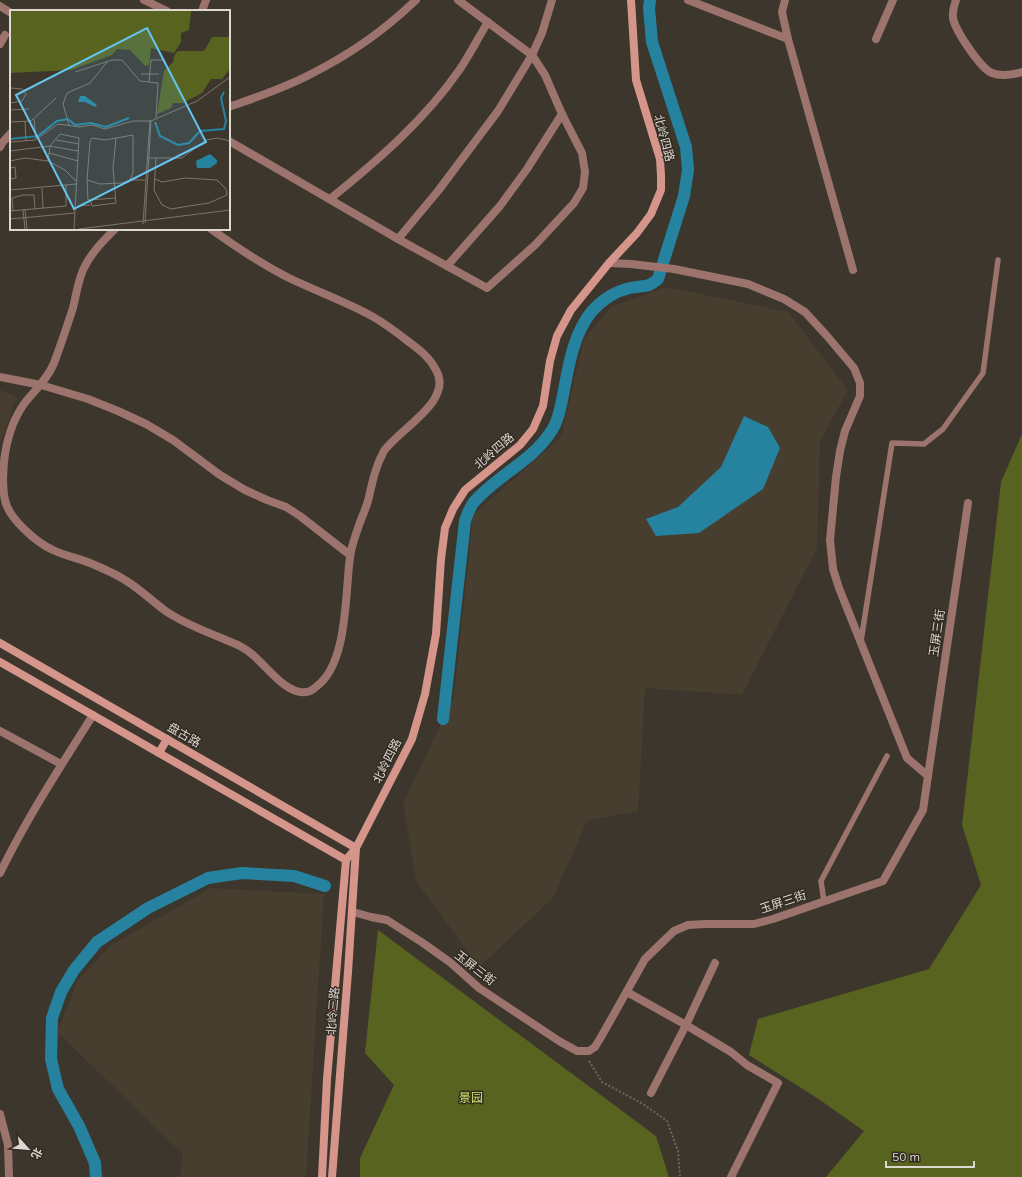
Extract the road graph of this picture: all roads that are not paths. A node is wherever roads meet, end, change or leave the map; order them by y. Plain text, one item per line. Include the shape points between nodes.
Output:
1 (144, 0) edge
2 (206, 0) edge
3 (416, 0) edge
4 (458, 0) edge
5 (552, 0) edge
6 (631, 0) edge
7 (688, 0) edge
8 (785, 0) edge
9 (893, 0) edge
10 (956, 0) edge
11 (0, 6) edge
12 (164, 10) edge
13 (202, 10) edge
14 (10, 12) edge
15 (488, 22) junction
16 (5, 34) dead end
17 (788, 38) junction
18 (876, 40) dead end
19 (0, 44) edge
20 (532, 55) junction
21 (1022, 72) edge
22 (230, 107) edge
23 (562, 114) junction
24 (10, 134) edge
25 (230, 142) edge
26 (1, 144) edge
27 (330, 199) junction
28 (114, 230) edge
29 (212, 230) edge
30 (398, 239) junction
31 (998, 260) dead end
32 (609, 263) junction
33 (447, 266) junction
34 (853, 270) dead end
35 (0, 377) edge
36 (41, 385) junction
37 (968, 503) dead end
38 (2, 506) edge
39 (350, 555) junction
40 (0, 643) edge
41 (861, 643) junction
42 (0, 662) edge
43 (93, 715) junction
44 (0, 731) edge
45 (167, 739) junction
46 (159, 753) junction
47 (887, 756) dead end
48 (61, 764) junction
49 (928, 776) junction
50 (356, 848) junction
51 (346, 860) junction
52 (0, 873) edge
53 (824, 902) junction
54 (353, 912) junction
55 (715, 963) dead end
56 (627, 992) junction
57 (686, 1025) junction
58 (651, 1093) dead end
59 (0, 1114) edge
60 (9, 1177) edge
61 (322, 1177) edge
62 (332, 1177) edge
63 (731, 1177) edge

1 - 12 street
2 - 13 street
3 - 22 street via 350,53 311,75
4 - 15 street
5 - 20 street
6 - 32 street, 北岭四路 via 636,80 660,159 661,190 651,214
7 - 17 street
8 - 17 street via 782,12
9 - 18 street
10 - 21 street via 953,18 957,30 980,64 991,72 1004,76
11 - 14 street
15 - 20 street
15 - 27 street via 460,69 432,105 399,140
16 - 19 street
17 - 34 street
20 - 23 street via 545,75
20 - 30 street via 480,137
23 - 33 street via 500,206
23 - 33 street via 582,153 585,172 583,188 574,203 535,245 487,288
24 - 26 street
25 - 27 street
27 - 30 street
28 - 36 street via 92,254 84,269 52,368
29 - 39 street via 264,265 387,325 422,351 440,376 440,387 435,398 384,452 377,466
30 - 33 street
31 - 41 lane via 983,373 943,429 924,444 892,443
32 - 41 street via 674,269 748,284 784,299 805,312 854,368 860,383 860,396 845,431 840,451 830,540 839,588
32 - 50 street, 北岭四路 via 571,310 557,336 543,406 533,429 520,446 466,490 453,509 445,528 436,634 425,694 412,739
35 - 36 street
36 - 38 street via 25,403 9,436 5,455
36 - 39 street via 88,399 146,424 173,440 220,476 245,490 286,507
37 - 49 street, 玉屏三街
38 - 39 street via 42,545 126,580 179,619 244,648 284,685 304,693 313,690 322,682 335,660 341,640
40 - 45 street, 盘古路
41 - 49 street via 907,758
42 - 43 street
43 - 46 street
43 - 48 street
44 - 48 street
45 - 46 street
45 - 50 street, 盘古路
46 - 51 street
47 - 53 lane via 821,881
48 - 52 street
49 - 53 street, 玉屏三街 via 923,810 883,881
50 - 51 street, 北岭四路
50 - 54 street, 北岭三路
51 - 61 street, 北岭三路 via 327,1079
53 - 56 street, 玉屏三街 via 754,924 688,925 674,931 645,959
54 - 56 street, 玉屏三街 via 388,920 423,943 479,988 559,1042 577,1051 589,1051 595,1047
54 - 62 street, 北岭三路
55 - 57 street
56 - 57 street
57 - 58 street
57 - 63 street via 778,1082
59 - 60 street via 8,1145

